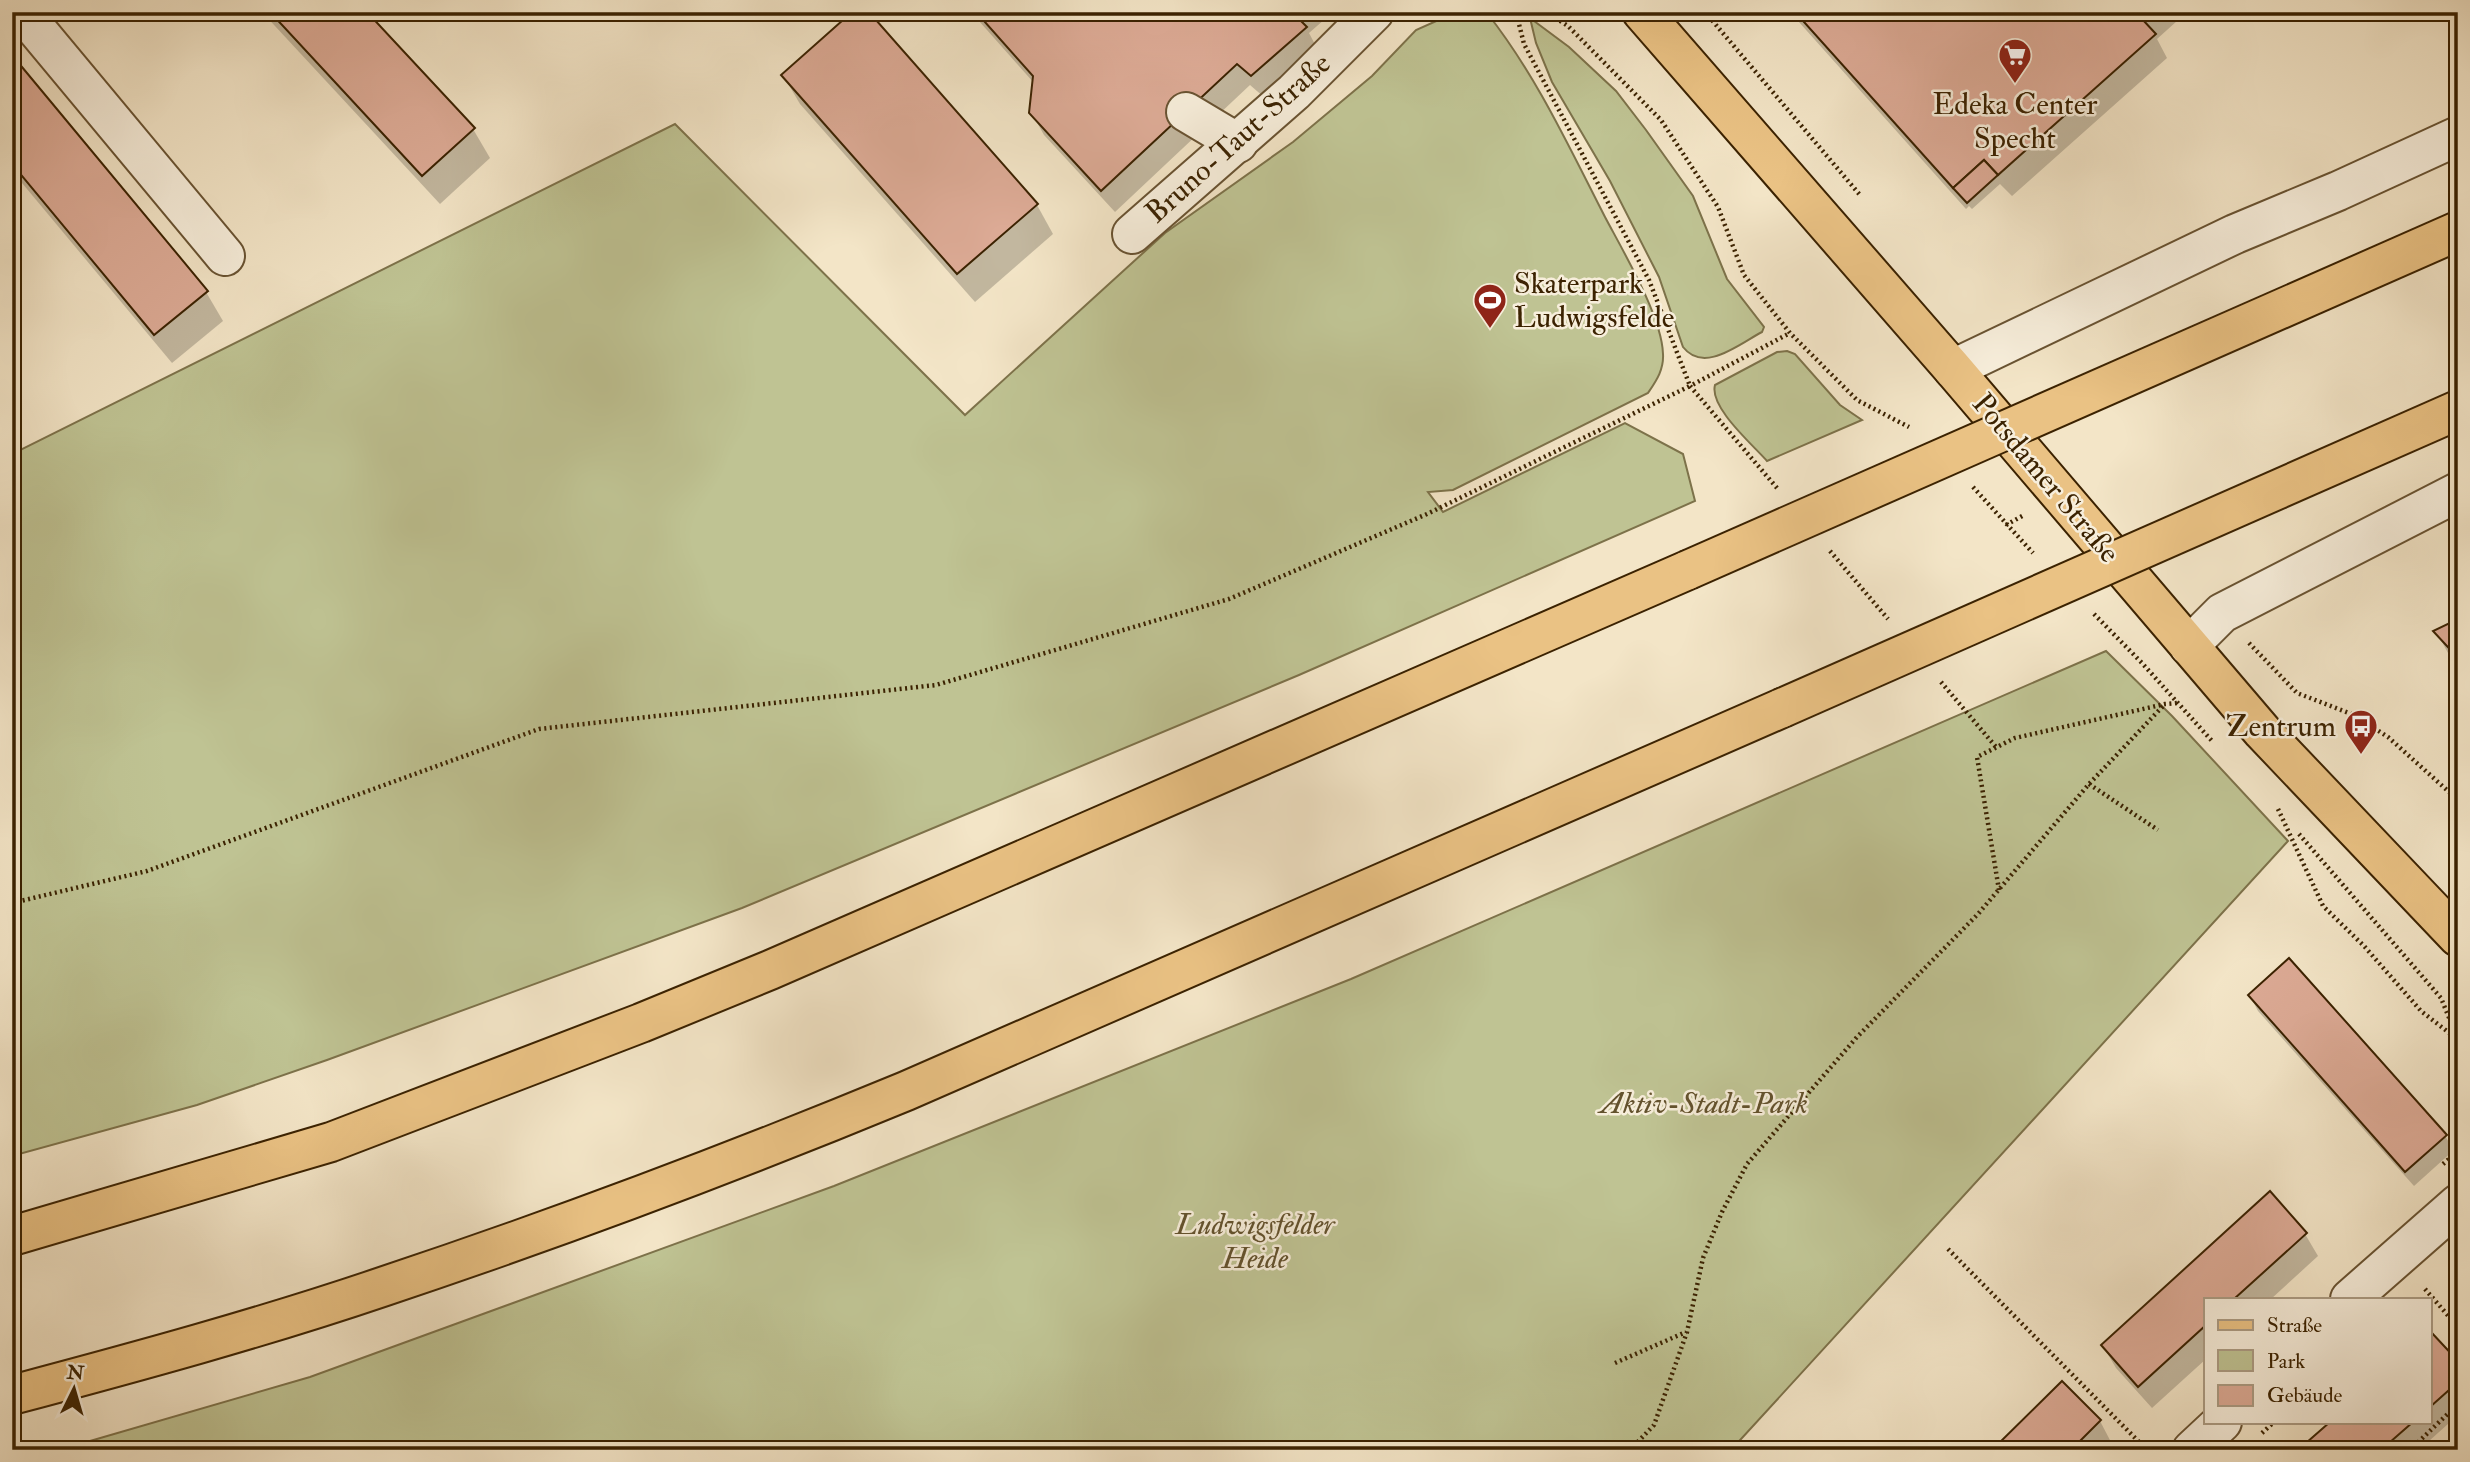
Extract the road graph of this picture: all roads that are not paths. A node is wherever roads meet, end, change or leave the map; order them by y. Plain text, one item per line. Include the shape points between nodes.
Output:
1 (22, 12) edge
2 (1374, 12) edge
3 (1642, 12) edge
4 (1186, 112) dead end
5 (2458, 136) edge
6 (1238, 143) junction
7 (2458, 232) edge
8 (1132, 233) dead end
9 (225, 256) dead end
10 (1952, 369) junction
11 (2458, 410) edge
12 (2458, 492) edge
13 (2189, 646) junction
14 (2458, 937) edge
15 (2458, 1204) edge
16 (12, 1236) edge
17 (2351, 1298) edge
18 (12, 1395) edge
19 (2220, 1424) edge
20 (2192, 1450) edge

1 - 9 street
2 - 6 street, Bruno-Taut-Straße
3 - 10 main road, Potsdamer Straße
4 - 6 street
5 - 10 street via 2235,234
6 - 8 street, Bruno-Taut-Straße
7 - 16 main road, bridge via 641,1023 331,1142
10 - 13 main road, Potsdamer Straße
11 - 18 main road, bridge via 802,1134 380,1288
12 - 13 street via 2222,613
13 - 14 main road, Potsdamer Straße via 2262,731
15 - 17 street
19 - 20 street

